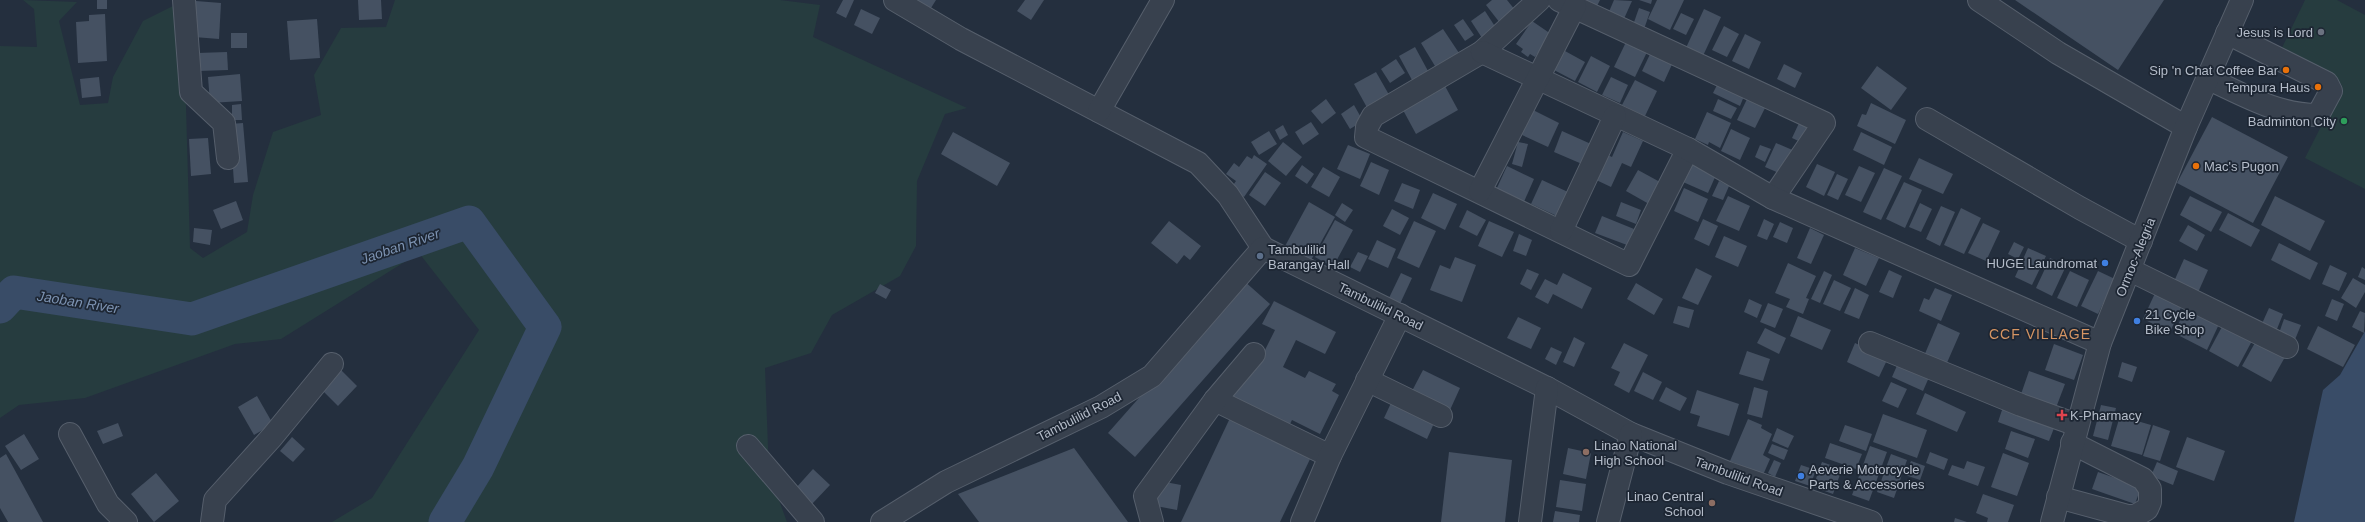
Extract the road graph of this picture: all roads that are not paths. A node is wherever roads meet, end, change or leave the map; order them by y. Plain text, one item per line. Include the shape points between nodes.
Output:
1 (184, 0) edge
2 (895, 0) edge
3 (1163, 0) edge
4 (1540, 0) edge
5 (1979, 0) edge
6 (2242, 0) edge
7 (1568, 3) edge
8 (2227, 33) junction
9 (1482, 52) junction
10 (2207, 78) junction
11 (1538, 80) junction
12 (1099, 112) junction
13 (1615, 116) junction
14 (1926, 119) dead end
15 (2186, 127) junction
16 (1688, 149) junction
17 (228, 158) dead end
18 (1480, 191) junction
19 (1773, 198) junction
20 (1561, 231) junction
21 (2141, 241) junction
22 (1263, 248) junction
23 (2130, 270) junction
24 (1400, 315) junction
25 (1870, 343) dead end
26 (2100, 343) junction
27 (2287, 347) dead end
28 (1254, 354) dead end
29 (332, 364) dead end
30 (1367, 380) junction
31 (1547, 388) junction
32 (1215, 400) junction
33 (1441, 416) dead end
34 (70, 434) dead end
35 (1631, 434) junction
36 (2074, 434) junction
37 (748, 446) dead end
38 (1330, 456) junction
39 (2058, 498) junction
40 (126, 522) edge
41 (212, 522) edge
42 (813, 522) edge
43 (882, 522) edge
44 (1152, 522) edge
45 (1302, 522) edge
46 (1530, 522) edge
47 (1608, 522) edge
48 (1871, 522) edge
49 (2052, 522) edge

1 - 17 street via 190,92 224,123
2 - 12 street via 961,39
3 - 12 street
4 - 9 street
5 - 15 street via 2058,53
6 - 8 street, Ormoc-Alegria
7 - 11 street
7 - 19 street via 1824,123
8 - 10 street, Ormoc-Alegria
8 - 10 street via 2327,83 2331,91 2318,115 2297,115 2272,108
9 - 11 street
9 - 18 street via 1373,116 1368,122 1366,133 1369,140
10 - 15 street, Ormoc-Alegria
11 - 13 street
11 - 18 street
12 - 22 street via 1198,163 1228,195
13 - 16 street
13 - 20 street
14 - 21 street
15 - 21 street, Ormoc-Alegria
16 - 19 street
16 - 20 street via 1629,265
18 - 20 street
19 - 26 street
21 - 23 street, Ormoc-Alegria
22 - 24 street, Tambulilid Road
22 - 43 street, Tambulilid Road via 1152,376 1101,407 946,482
23 - 26 street, Ormoc-Alegria
23 - 27 street
24 - 30 street
24 - 31 street, Tambulilid Road
25 - 36 street via 2021,405
26 - 36 street, Ormoc-Alegria
28 - 32 street
29 - 41 street via 272,437 214,500
30 - 33 street
30 - 38 street
31 - 35 street, Tambulilid Road
31 - 46 street
32 - 38 street
32 - 44 street via 1145,496
34 - 40 street via 108,504
35 - 47 street
35 - 48 street, Tambulilid Road via 1728,473
36 - 39 street, Ormoc-Alegria
36 - 39 street via 2143,479 2150,489 2150,502 2141,513 2128,516
37 - 42 street
38 - 45 street
39 - 49 street, Ormoc-Alegria

